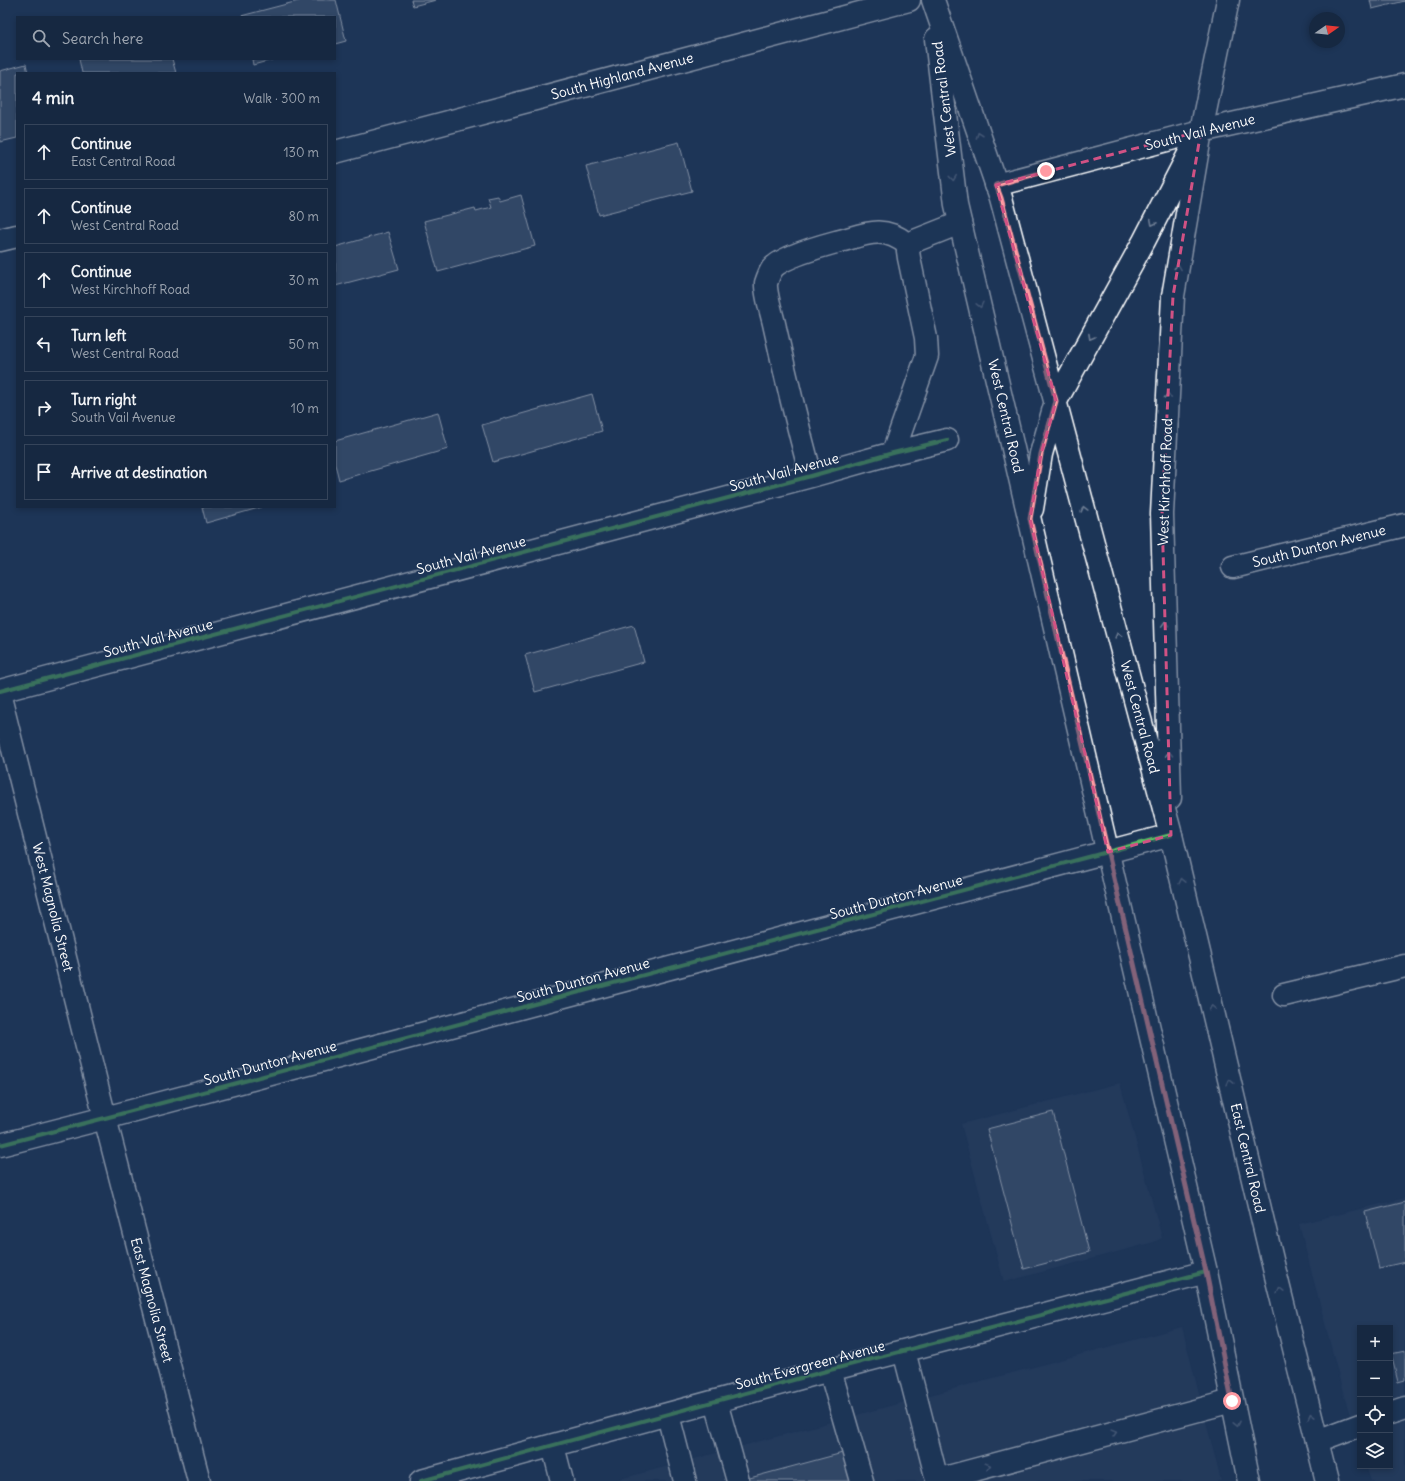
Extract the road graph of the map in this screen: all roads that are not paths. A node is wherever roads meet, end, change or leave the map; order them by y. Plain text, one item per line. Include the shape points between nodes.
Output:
1 (909, 0) edge
2 (932, 0) edge
3 (1228, 0) edge
4 (1405, 85) edge
5 (1200, 131) junction
6 (336, 152) edge
7 (996, 185) junction
8 (960, 223) junction
9 (16, 236) edge
10 (0, 240) edge
11 (907, 244) junction
12 (1056, 401) junction
13 (947, 440) dead end
14 (893, 453) junction
15 (811, 476) junction
16 (1030, 519) junction
17 (1405, 524) edge
18 (1234, 567) dead end
19 (0, 691) edge
20 (0, 697) edge
21 (1171, 835) junction
22 (1108, 852) junction
23 (1405, 966) edge
24 (1284, 995) dead end
25 (105, 1118) junction
26 (0, 1145) edge
27 (1206, 1272) junction
28 (904, 1350) junction
29 (830, 1370) junction
30 (1232, 1401) junction
31 (716, 1402) junction
32 (1405, 1408) edge
33 (1393, 1412) edge
34 (668, 1415) junction
35 (1357, 1426) edge
36 (1317, 1441) junction
37 (553, 1446) junction
38 (937, 1480) edge
39 (199, 1481) edge
40 (421, 1481) edge
41 (562, 1481) edge
42 (685, 1481) edge
43 (738, 1481) edge
44 (862, 1481) edge
45 (1249, 1481) edge
46 (1327, 1481) edge

1 - 6 street, South Highland Avenue
7 -> 2 street, West Central Road
2 -> 8 street, West Central Road
3 - 5 street, West Kirchhoff Road
4 - 5 street, South Vail Avenue
5 - 7 street, South Vail Avenue
5 -> 12 street, West Kirchhoff Road via 1144,241
21 -> 5 street, West Kirchhoff Road via 1162,514 1173,296
7 - 12 street, West Central Road
8 - 11 street
8 -> 16 street, West Central Road
9 - 10 street
11 - 14 street via 926,338 927,356
11 - 15 street via 889,233 875,232 820,247 780,262 772,270 766,283 786,379
12 - 16 street, West Kirchhoff Road via 1041,454
21 -> 12 street, West Central Road
13 - 14 street, South Vail Avenue
14 - 15 street, South Vail Avenue
15 - 19 street, South Vail Avenue
16 - 22 street, West Central Road
17 - 18 street, South Dunton Avenue
20 - 25 street, West Magnolia Street
21 - 22 street, South Dunton Avenue
36 -> 21 street, East Central Road
22 - 25 street, South Dunton Avenue
22 - 27 street
23 - 24 street
25 - 26 street, South Dunton Avenue
25 - 39 street, East Magnolia Street
27 - 28 street, South Evergreen Avenue
27 - 30 street
28 - 29 street, South Evergreen Avenue
28 - 38 street
29 - 31 street, South Evergreen Avenue
29 - 44 street
38 -> 30 street
30 -> 45 street
31 - 34 street, South Evergreen Avenue
31 - 43 street
32 - 33 street
34 - 37 street, South Evergreen Avenue
34 - 42 street
35 - 36 street
36 - 46 street, East Central Road
37 - 40 street, South Evergreen Avenue
37 - 41 street

